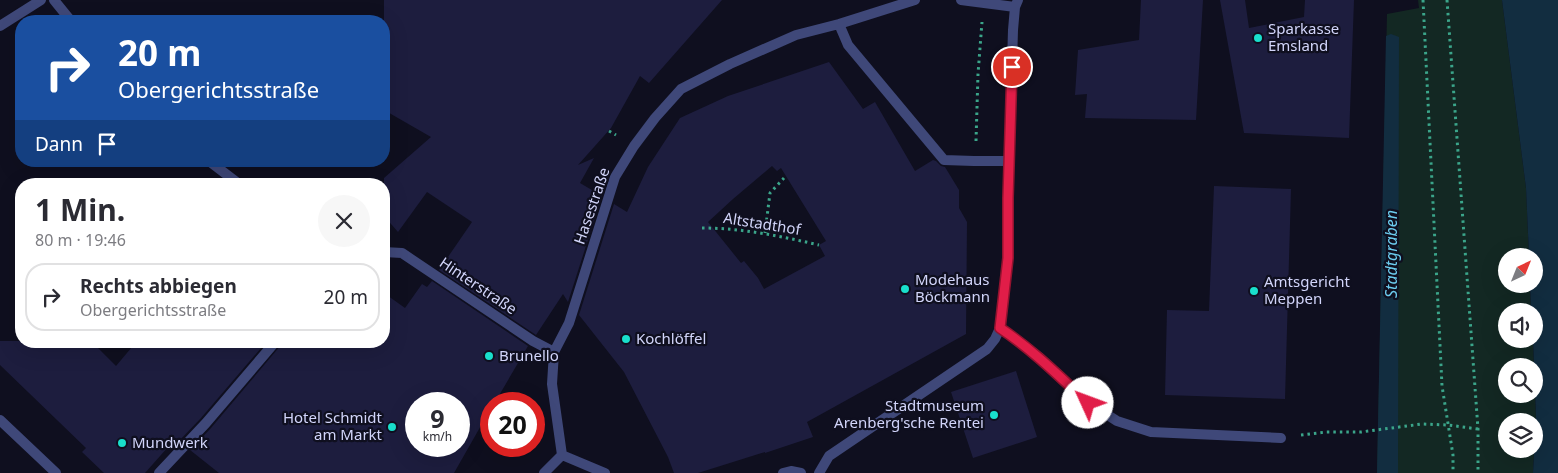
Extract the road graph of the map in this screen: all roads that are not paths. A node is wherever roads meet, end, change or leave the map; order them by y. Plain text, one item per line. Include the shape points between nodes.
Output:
1 (41, 0) edge
2 (54, 0) edge
3 (915, 0) edge
4 (960, 0) edge
5 (1017, 3) edge
6 (17, 15) edge
7 (66, 15) edge
8 (15, 16) edge
9 (838, 24) junction
10 (0, 26) edge
11 (1009, 160) junction
12 (217, 167) edge
13 (231, 178) edge
14 (390, 252) edge
15 (1000, 328) junction
16 (270, 348) edge
17 (554, 352) junction
18 (0, 420) edge
19 (1281, 438) road end
20 (562, 456) junction
21 (56, 473) edge
22 (159, 473) edge
23 (544, 473) edge
24 (605, 473) edge
25 (783, 473) edge
26 (801, 473) edge
27 (819, 473) edge

1 - 6 street
2 - 7 street
3 - 9 street, Hasestraße
4 - 5 street
5 - 11 street via 1013,30
8 - 10 street
9 - 11 street via 848,45 944,160
9 - 17 street, Hasestraße via 796,36 681,89 655,118 616,177 568,323
11 - 15 street via 1008,258
12 - 13 street
14 - 17 street, Hinterstraße via 402,253 532,341
15 - 19 street via 1040,358 1088,403 1117,421 1151,432
15 - 27 street via 987,349 829,456
16 - 22 street
17 - 20 street, Hasestraße via 552,384
18 - 21 street
20 - 23 street
20 - 24 street
25 - 26 street

